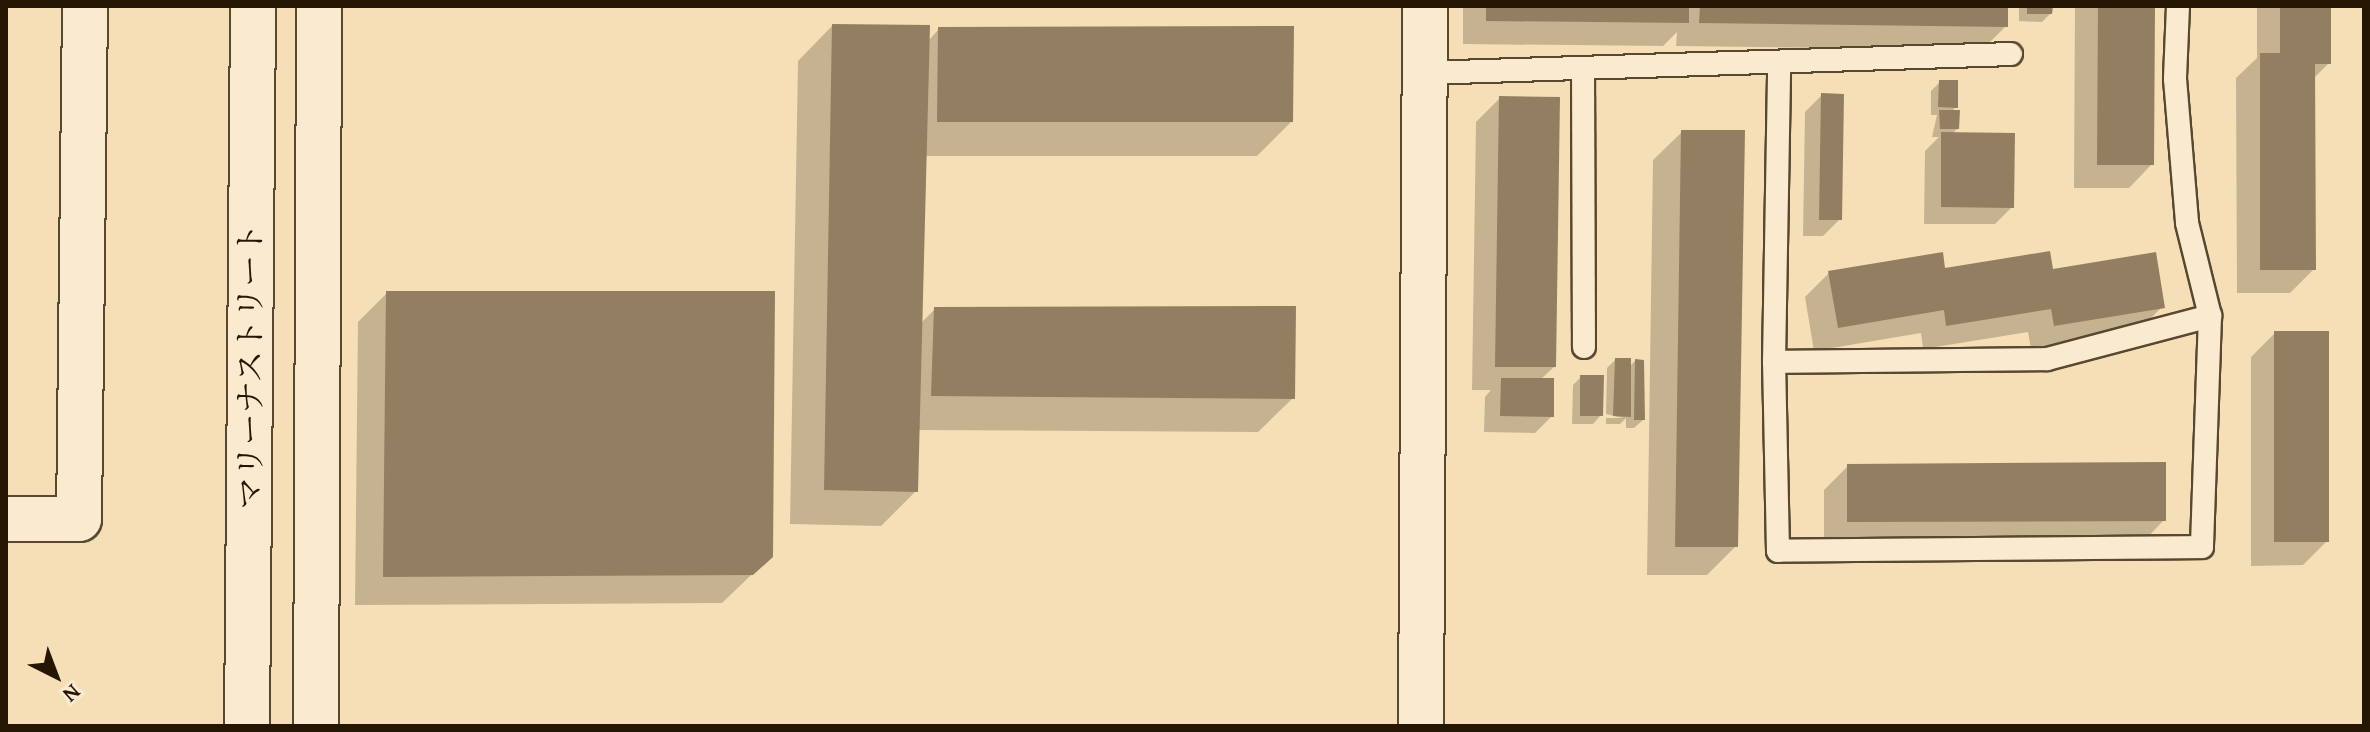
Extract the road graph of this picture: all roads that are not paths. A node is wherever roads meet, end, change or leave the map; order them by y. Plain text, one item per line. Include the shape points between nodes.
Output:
1 (85, 6) edge
2 (253, 6) edge
3 (319, 6) edge
4 (1425, 6) edge
5 (2178, 6) edge
6 (2011, 54) dead end
7 (1779, 62) junction
8 (1583, 68) junction
9 (1424, 73) junction
10 (2210, 316) junction
11 (1584, 347) dead end
12 (1774, 362) junction
13 (6, 519) edge
14 (247, 726) edge
15 (316, 726) edge
16 (1421, 726) edge

1 - 13 street via 79,519
2 - 14 street, マリーナストリート
3 - 15 street, マリーナストリート
4 - 9 street
5 - 10 lane via 2175,79 2187,223
6 - 7 lane
7 - 8 lane
7 - 12 lane
8 - 9 lane
8 - 11 lane
9 - 16 street
10 - 12 lane via 2047,359
10 - 12 lane via 2202,547 1778,551

